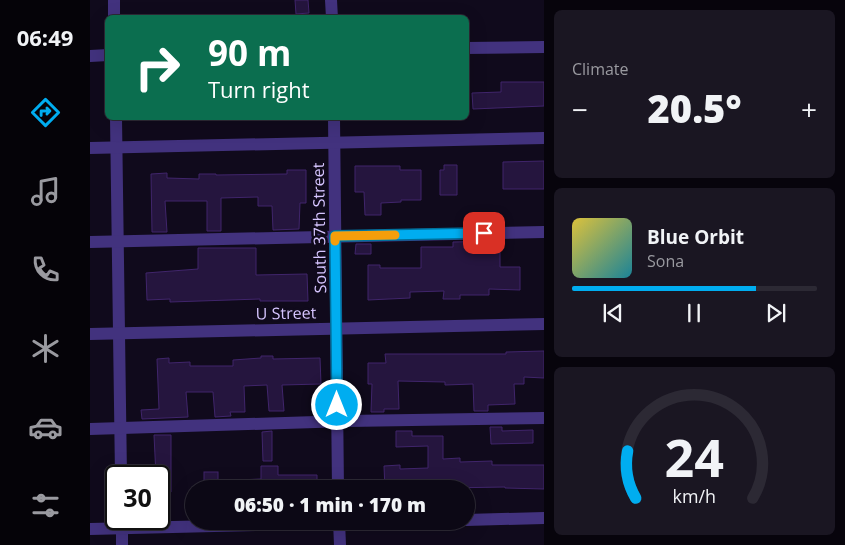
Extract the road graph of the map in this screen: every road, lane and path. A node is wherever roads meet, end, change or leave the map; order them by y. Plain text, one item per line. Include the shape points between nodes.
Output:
1 (114, 0) edge
2 (331, 0) edge
3 (114, 15) edge
4 (332, 15) edge
5 (544, 47) edge
6 (469, 48) edge
7 (105, 55) edge
8 (90, 56) edge
9 (116, 120) edge
10 (334, 120) edge
11 (544, 138) edge
12 (334, 142) junction
13 (116, 147) junction
14 (90, 148) edge
15 (544, 232) edge
16 (335, 236) junction
17 (118, 241) junction
18 (90, 242) edge
19 (544, 324) edge
20 (337, 328) junction
21 (119, 333) junction
22 (90, 334) edge
23 (544, 418) edge
24 (336, 422) junction
25 (90, 429) edge
26 (120, 429) junction
27 (121, 465) edge
28 (338, 480) edge
29 (544, 518) edge
30 (475, 520) edge
31 (185, 523) edge
32 (170, 524) edge
33 (105, 527) edge
34 (90, 529) edge
35 (122, 530) edge
36 (339, 530) edge
37 (122, 545) edge
38 (340, 545) edge

1 - 3 street
2 - 4 street
5 - 6 street
7 - 8 street
9 - 13 street
10 - 12 street, South 37th Street
11 - 12 street
12 - 13 street
12 - 16 street, South 37th Street
13 - 14 street
13 - 17 street
15 - 16 street
16 - 17 street
16 - 20 street, South 37th Street
17 - 18 street
17 - 21 street
19 - 20 street, U Street
20 - 21 street, U Street
20 - 24 street, South 37th Street
21 - 22 street, U Street
21 - 26 street
23 - 24 street
24 - 26 street
24 - 28 street, South 37th Street
25 - 26 street
26 - 27 street
29 - 30 street
31 - 32 street
33 - 34 street
35 - 37 street
36 - 38 street

